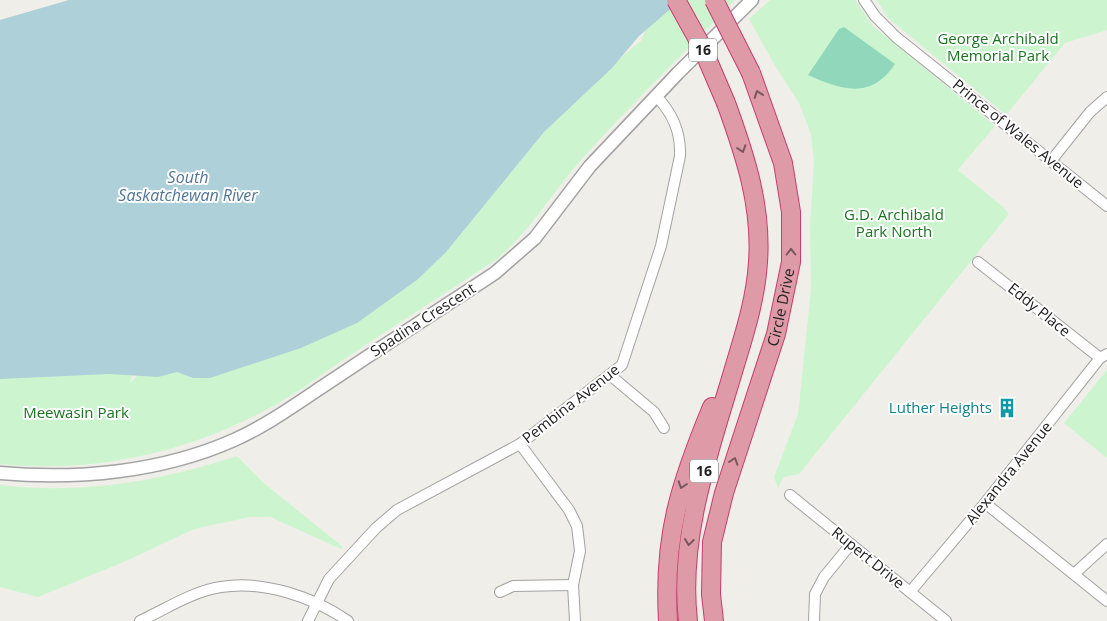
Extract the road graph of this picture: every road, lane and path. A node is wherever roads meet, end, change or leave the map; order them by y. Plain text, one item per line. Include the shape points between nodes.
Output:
1 (676, 0) edge
2 (714, 0) edge
3 (752, 0) edge
4 (864, 0) edge
5 (657, 97) junction
6 (1107, 97) edge
7 (1051, 161) junction
8 (1107, 206) edge
9 (978, 262) dead end
10 (747, 326) junction
11 (1103, 356) edge
12 (610, 375) junction
13 (664, 428) dead end
14 (520, 444) junction
15 (0, 473) edge
16 (790, 495) dead end
17 (985, 503) junction
18 (851, 544) junction
19 (1107, 544) edge
20 (1074, 574) junction
21 (573, 585) junction
22 (500, 592) dead end
23 (910, 592) junction
24 (1107, 601) edge
25 (316, 603) junction
26 (140, 621) edge
27 (308, 621) edge
28 (348, 621) edge
29 (575, 621) edge
30 (668, 621) edge
31 (688, 621) edge
32 (714, 621) edge
33 (814, 621) edge
34 (946, 621) edge

1 -> 10 highway, Circle Drive / 16, bridge via 702,47 726,103 752,182 757,213 758,262
32 -> 2 highway, Circle Drive / 16, bridge via 712,542 724,493 776,334 790,262 790,212 783,163 751,73
3 - 5 street, Spadina Crescent
4 - 7 street, Prince of Wales Avenue via 896,37
5 - 12 street, Pembina Avenue via 677,127 680,156 661,246 629,348 622,365
5 - 15 street, Spadina Crescent via 590,166 535,238 507,263 270,420 214,448 121,471 66,476
6 - 7 street via 1090,112
7 - 8 street, Prince of Wales Avenue
9 - 11 street, Eddy Place
10 -> 30 highway via 692,455 675,506 667,559
10 -> 31 highway, Circle Drive / 16 via 707,459 689,540 686,580
11 - 17 street, Alexandra Avenue
12 - 13 street via 654,412
12 - 14 street, Pembina Avenue
14 - 21 street via 569,510 577,526 580,551
14 - 25 street, Pembina Avenue via 397,510 352,552 329,579
16 - 18 street, Rupert Drive
17 - 20 street
17 - 23 street, Alexandra Avenue
18 - 23 street, Rupert Drive
18 - 33 street via 815,594
19 - 20 street
20 - 24 street
21 - 22 street via 513,586
21 - 29 street
23 - 34 street, Rupert Drive
25 - 26 street via 275,590 221,587 192,596
25 - 27 street, Pembina Avenue
25 - 28 street

